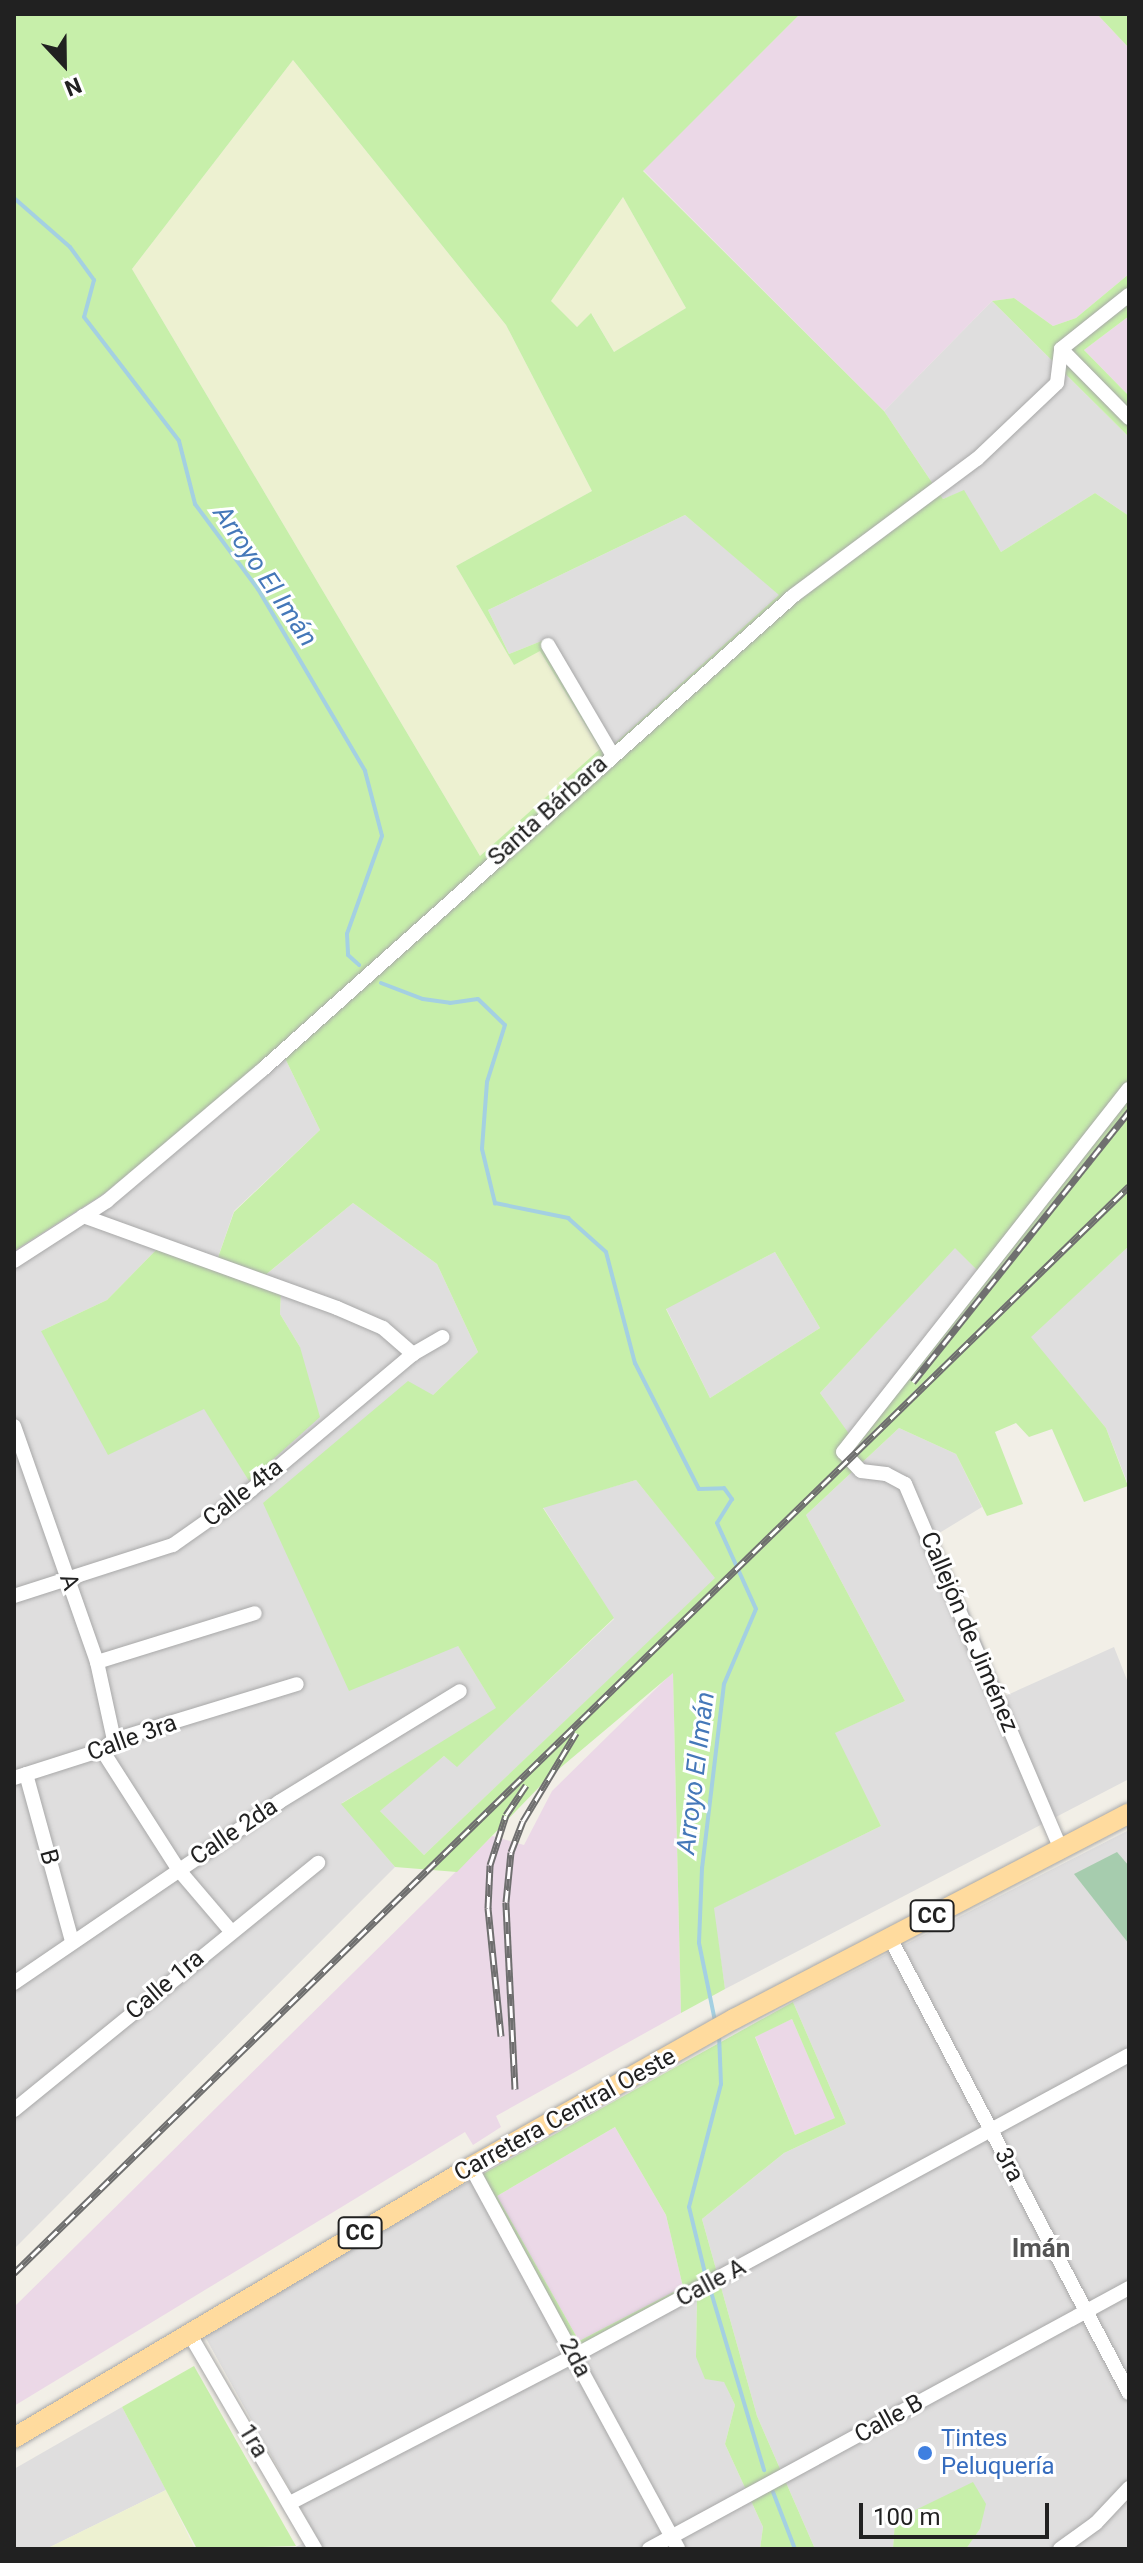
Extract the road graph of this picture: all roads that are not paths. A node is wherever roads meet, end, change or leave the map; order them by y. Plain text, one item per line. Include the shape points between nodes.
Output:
1 (1129, 295) edge
2 (1061, 349) junction
3 (1129, 418) edge
4 (548, 645) dead end
5 (612, 754) junction
6 (1129, 1089) edge
7 (83, 1216) junction
8 (14, 1261) edge
9 (443, 1337) dead end
10 (413, 1354) junction
11 (14, 1426) edge
12 (68, 1580) junction
13 (14, 1596) edge
14 (255, 1613) dead end
15 (97, 1662) junction
16 (297, 1684) dead end
17 (460, 1691) dead end
18 (108, 1745) junction
19 (20, 1776) edge
20 (1129, 1813) edge
21 (1060, 1847) junction
22 (318, 1863) dead end
23 (178, 1869) junction
24 (230, 1930) junction
25 (890, 1938) junction
26 (72, 1941) junction
27 (14, 1983) edge
28 (1129, 2055) edge
29 (14, 2110) edge
30 (990, 2130) junction
31 (471, 2167) junction
32 (1129, 2288) edge
33 (1086, 2311) junction
34 (189, 2333) junction
35 (574, 2356) junction
36 (1129, 2393) edge
37 (14, 2438) edge
38 (1129, 2488) edge
39 (290, 2503) junction
40 (675, 2543) edge
41 (315, 2549) edge
42 (649, 2549) edge
43 (1060, 2549) edge

1 - 2 street
2 - 3 street
2 - 5 street, Santa Bárbara via 1057,383 1045,398 977,459 793,596
4 - 5 street
5 - 7 street, Santa Bárbara via 262,1070
6 - 21 street, Callejón de Jiménez via 843,1452 861,1471 886,1474 905,1484
7 - 8 street, Santa Bárbara
7 - 10 street via 337,1308 383,1328
9 - 10 street, Calle 4ta
10 - 12 street, Calle 4ta via 251,1490 173,1545
11 - 12 street, A
12 - 13 street, Calle 4ta
12 - 15 street, A
14 - 15 street
15 - 18 street, A
16 - 18 street, Calle 3ra
17 - 23 street, Calle 2da
18 - 19 street, Calle 3ra
18 - 23 street, A
19 - 26 street, B
20 - 21 main road, Carretera Central Oeste / CC
21 - 25 main road, Carretera Central Oeste / CC
22 - 24 street, Calle 1ra
23 - 24 street, A
23 - 26 street, Calle 2da
24 - 29 street, Calle 1ra
25 - 30 street, 3ra
25 - 31 main road, Carretera Central Oeste / CC
26 - 27 street, Calle 2da
28 - 30 street, Calle A
30 - 33 street, 3ra
30 - 35 street, Calle A
31 - 34 main road, Carretera Central Oeste / CC
31 - 35 street, 2da
32 - 33 street, Calle B
33 - 36 street, 3ra
33 - 40 street, Calle B
34 - 37 main road, Carretera Central Oeste / CC
34 - 39 street, 1ra
35 - 39 street, Calle A
35 - 40 street, 2da
38 - 43 street via 1096,2523
39 - 41 street, 1ra
40 - 42 street, Calle B

